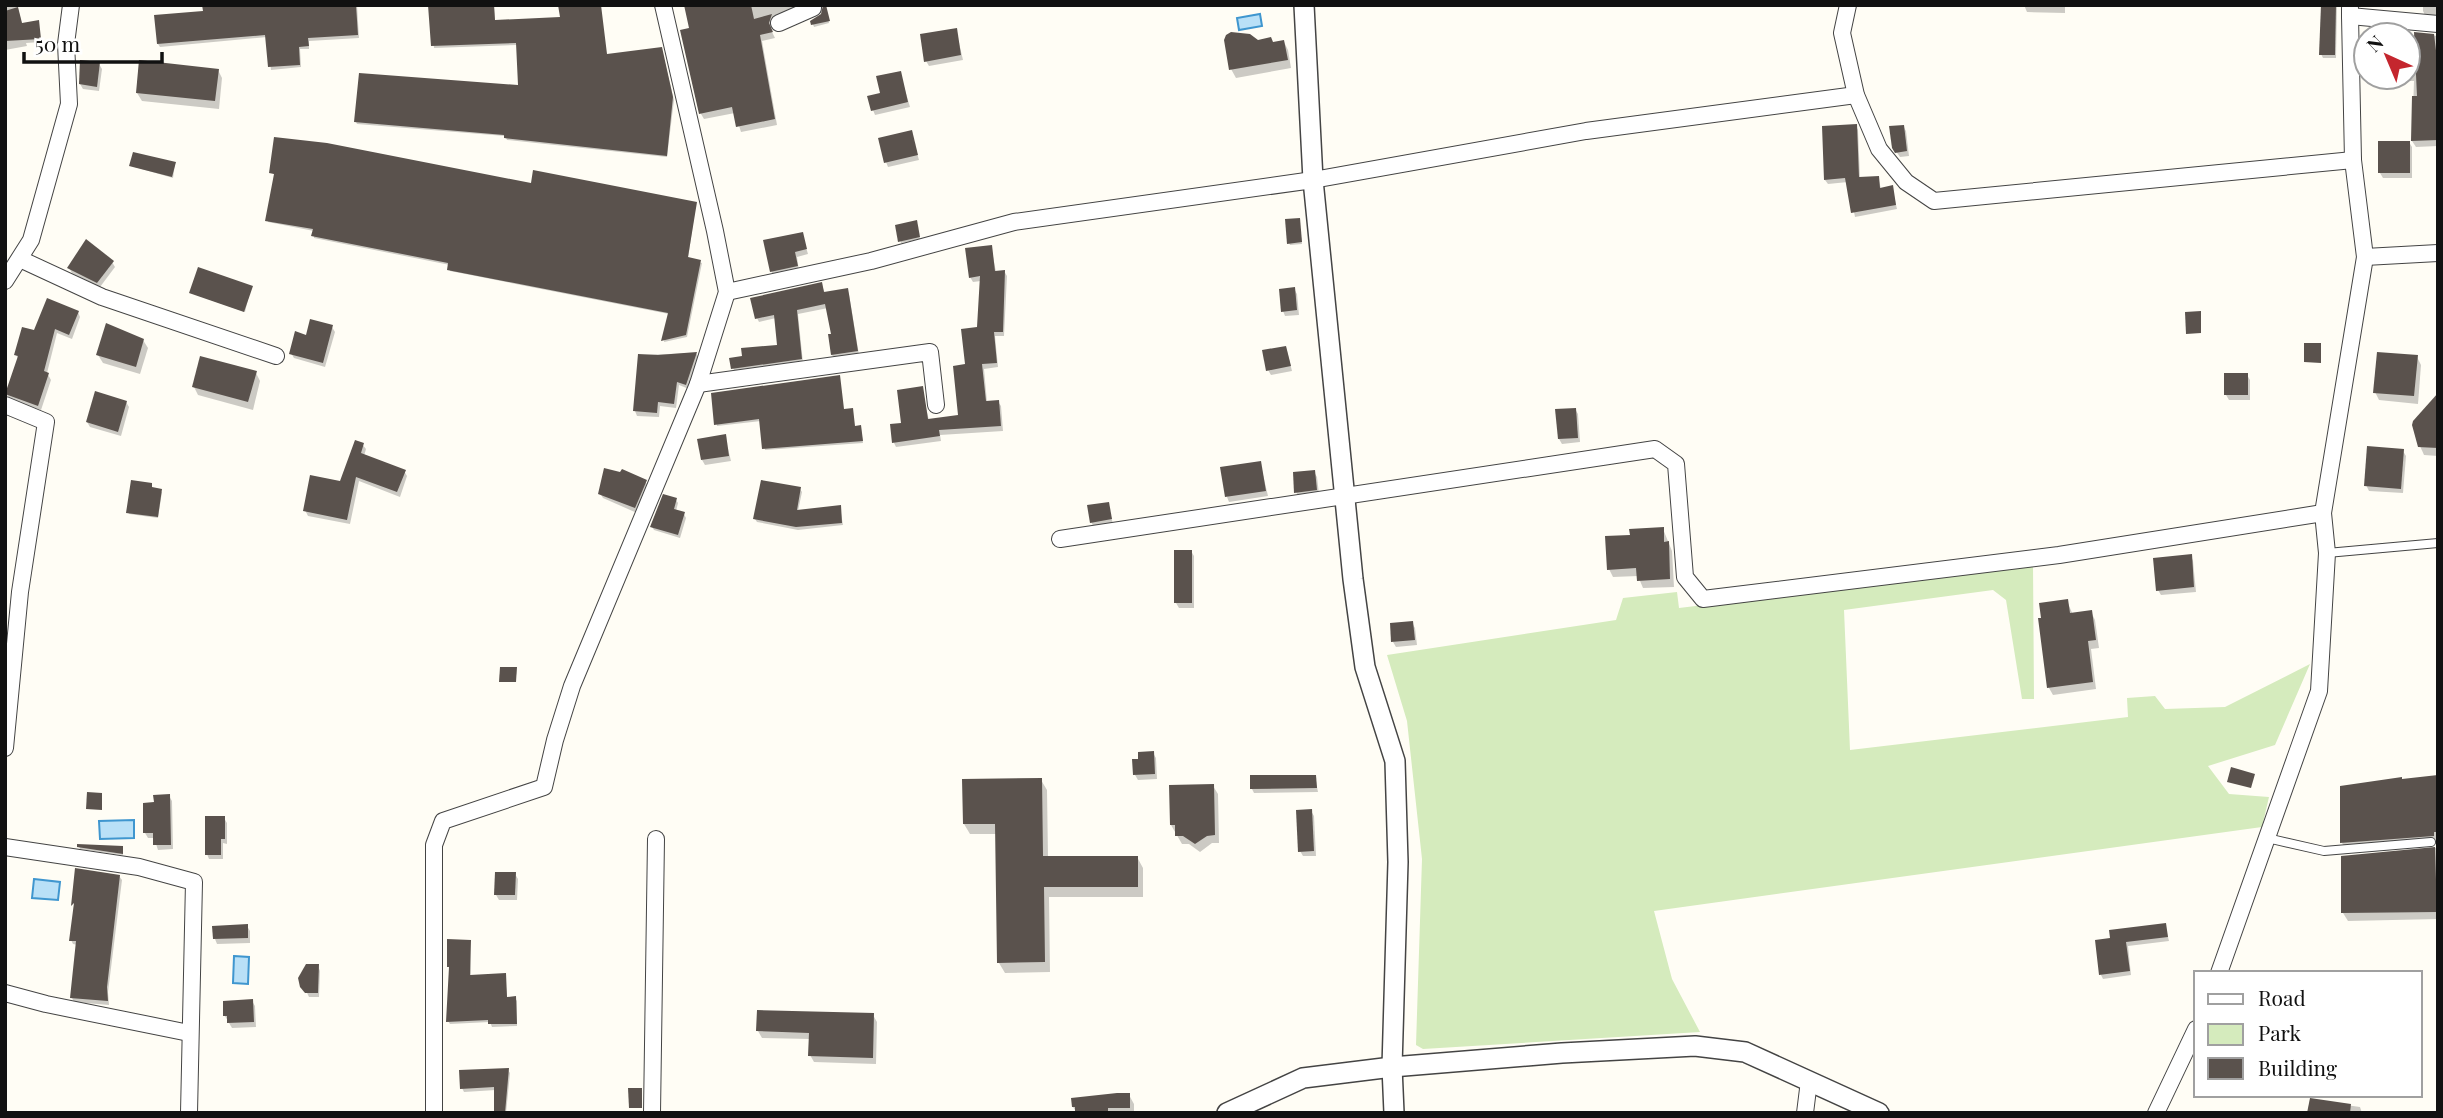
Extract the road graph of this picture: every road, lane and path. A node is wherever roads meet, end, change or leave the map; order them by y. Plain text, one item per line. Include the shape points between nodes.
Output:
1 (71, 5) edge
2 (663, 5) edge
3 (813, 5) edge
4 (1304, 5) edge
5 (1848, 5) edge
6 (2350, 10) edge
7 (779, 23) dead end
8 (2438, 24) edge
9 (1856, 95) junction
10 (2353, 160) junction
11 (1313, 180) junction
12 (2438, 253) edge
13 (2365, 257) junction
14 (20, 259) junction
15 (5, 281) edge
16 (727, 292) junction
17 (276, 356) dead end
18 (698, 384) junction
19 (5, 405) edge
20 (936, 405) dead end
21 (1343, 498) junction
22 (2323, 513) junction
23 (1060, 539) dead end
24 (2438, 543) edge
25 (2327, 553) junction
26 (5, 748) edge
27 (2267, 838) junction
28 (656, 839) dead end
29 (2431, 842) dead end
30 (5, 847) edge
31 (2220, 971) edge
32 (5, 993) edge
33 (2194, 1033) edge
34 (189, 1034) junction
35 (1392, 1067) junction
36 (1809, 1082) junction
37 (189, 1113) edge
38 (434, 1113) edge
39 (652, 1113) edge
40 (1227, 1113) edge
41 (1394, 1113) edge
42 (1805, 1113) edge
43 (1879, 1113) edge
44 (2156, 1113) edge

1 - 14 street via 66,44 69,104 32,240
2 - 16 street
3 - 7 street
4 - 11 street
5 - 9 street via 1842,33
6 - 8 street
6 - 10 street
9 - 10 street via 1879,149 1906,182 1934,201
9 - 11 street via 1586,131
10 - 13 street
11 - 16 street via 1014,222 870,261
11 - 21 street
12 - 13 street
13 - 22 street
14 - 15 street
14 - 17 street via 102,297
16 - 18 street
18 - 20 street via 930,352
18 - 38 street via 572,685 544,787 443,821 434,845
19 - 26 street via 46,422 20,592
21 - 22 street via 1655,449 1676,464 1685,577 1703,598 2059,555
21 - 23 street
21 - 35 street via 1365,667 1395,761 1398,862
22 - 25 street
24 - 25 lane
25 - 27 street via 2319,691
27 - 29 lane via 2324,851
27 - 31 street
28 - 39 street
30 - 34 street via 139,867 194,882
32 - 34 street
33 - 44 street
34 - 37 street
35 - 36 street via 1695,1046 1745,1052
35 - 40 street via 1303,1078
35 - 41 street
36 - 42 street
36 - 43 street

